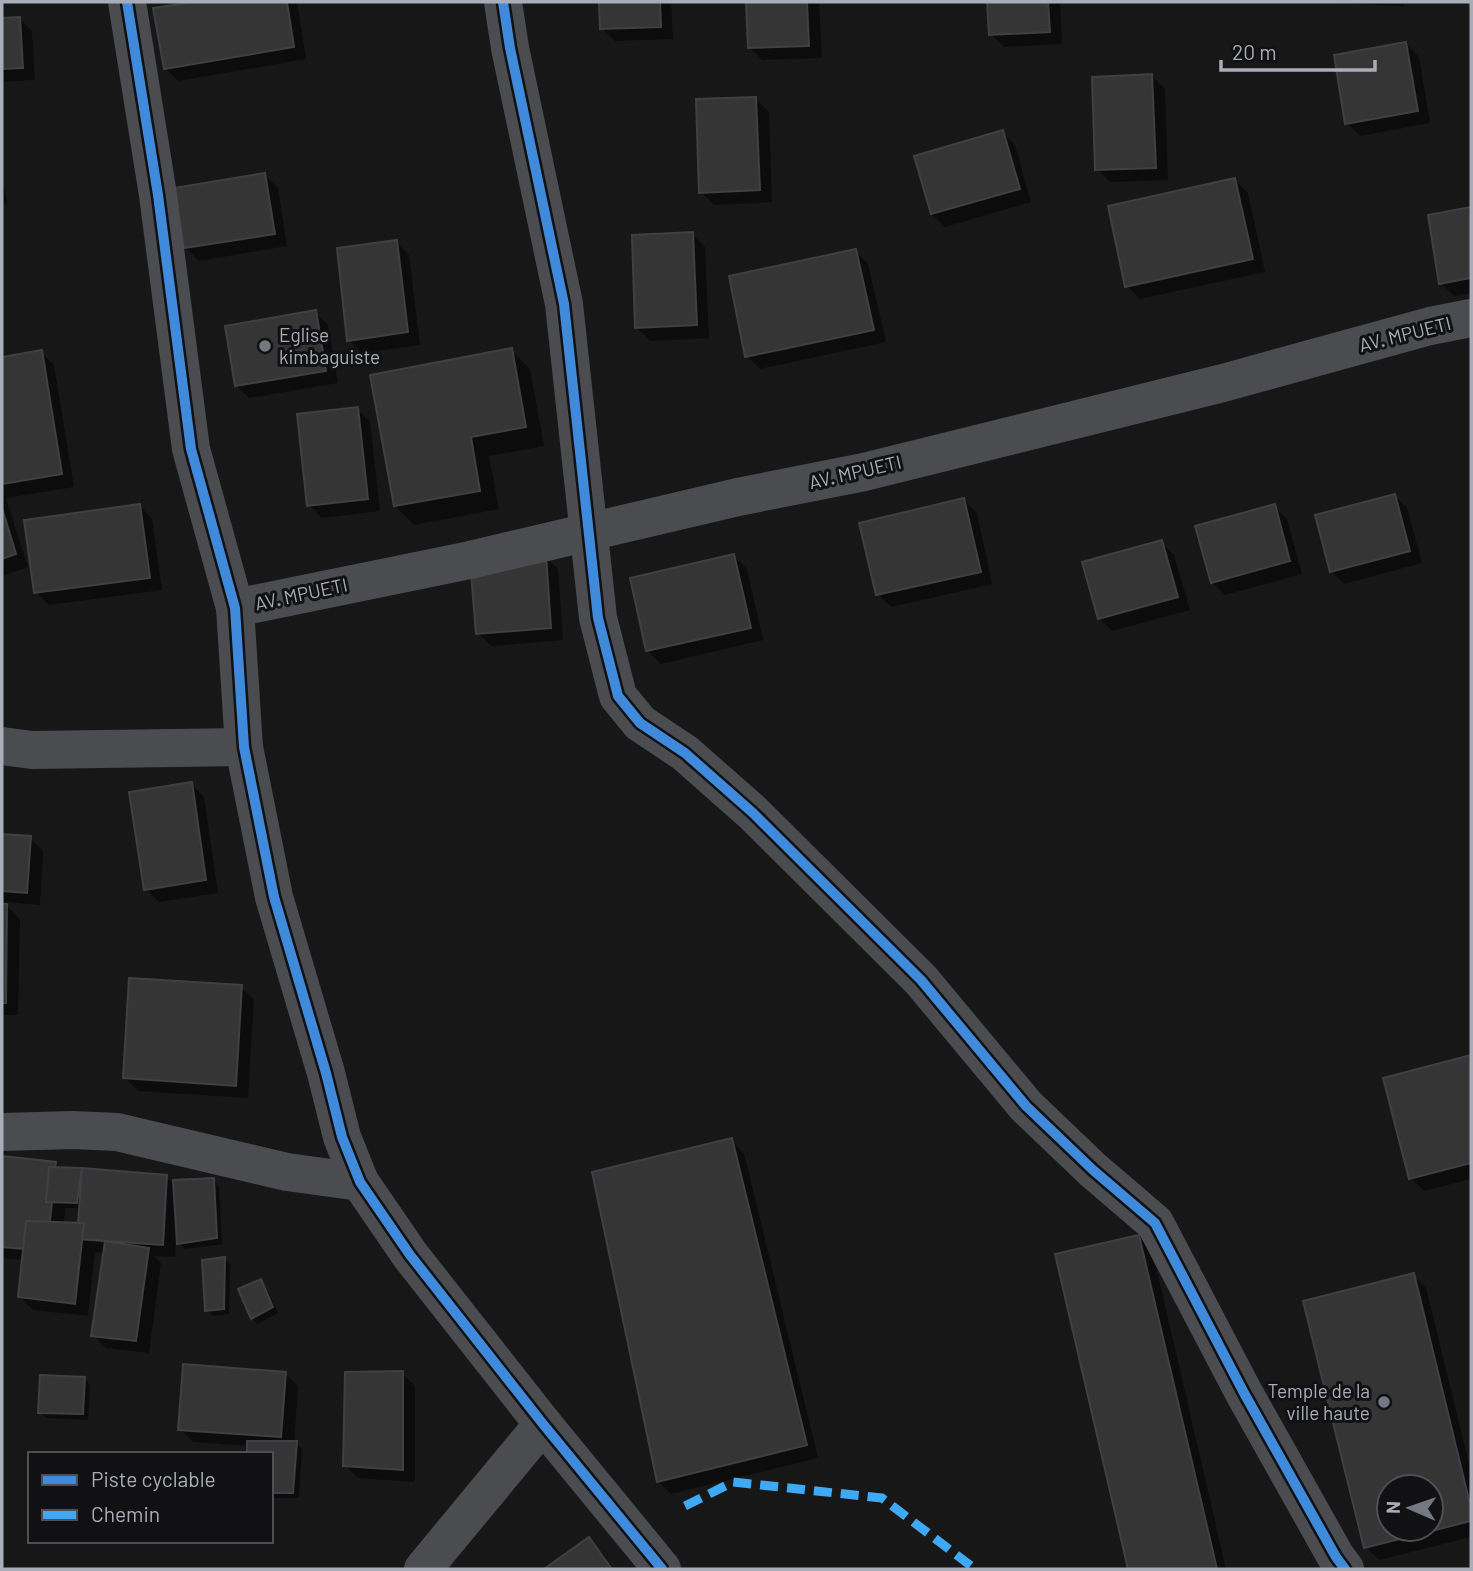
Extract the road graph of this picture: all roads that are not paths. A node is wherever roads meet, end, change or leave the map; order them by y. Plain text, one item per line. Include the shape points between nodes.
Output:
1 (127, 2) edge
2 (503, 2) edge
3 (1471, 318) edge
4 (588, 532) junction
5 (235, 608) junction
6 (2, 746) edge
7 (244, 747) junction
8 (2, 1132) edge
9 (360, 1182) junction
10 (543, 1424) junction
11 (423, 1569) edge
12 (662, 1569) edge
13 (1345, 1569) edge

1 - 5 street via 159,195 191,449
2 - 4 street via 564,304
3 - 4 street, AV. MPUETI via 864,472
4 - 5 street, AV. MPUETI
4 - 13 street via 598,618 618,696 640,723 685,753 753,813 921,980 1026,1106 1155,1223 1244,1393
5 - 7 street
6 - 7 street via 32,750
7 - 9 street via 274,897 342,1137
8 - 9 street via 117,1132 287,1172
9 - 10 street via 410,1255
10 - 11 street
10 - 12 street

